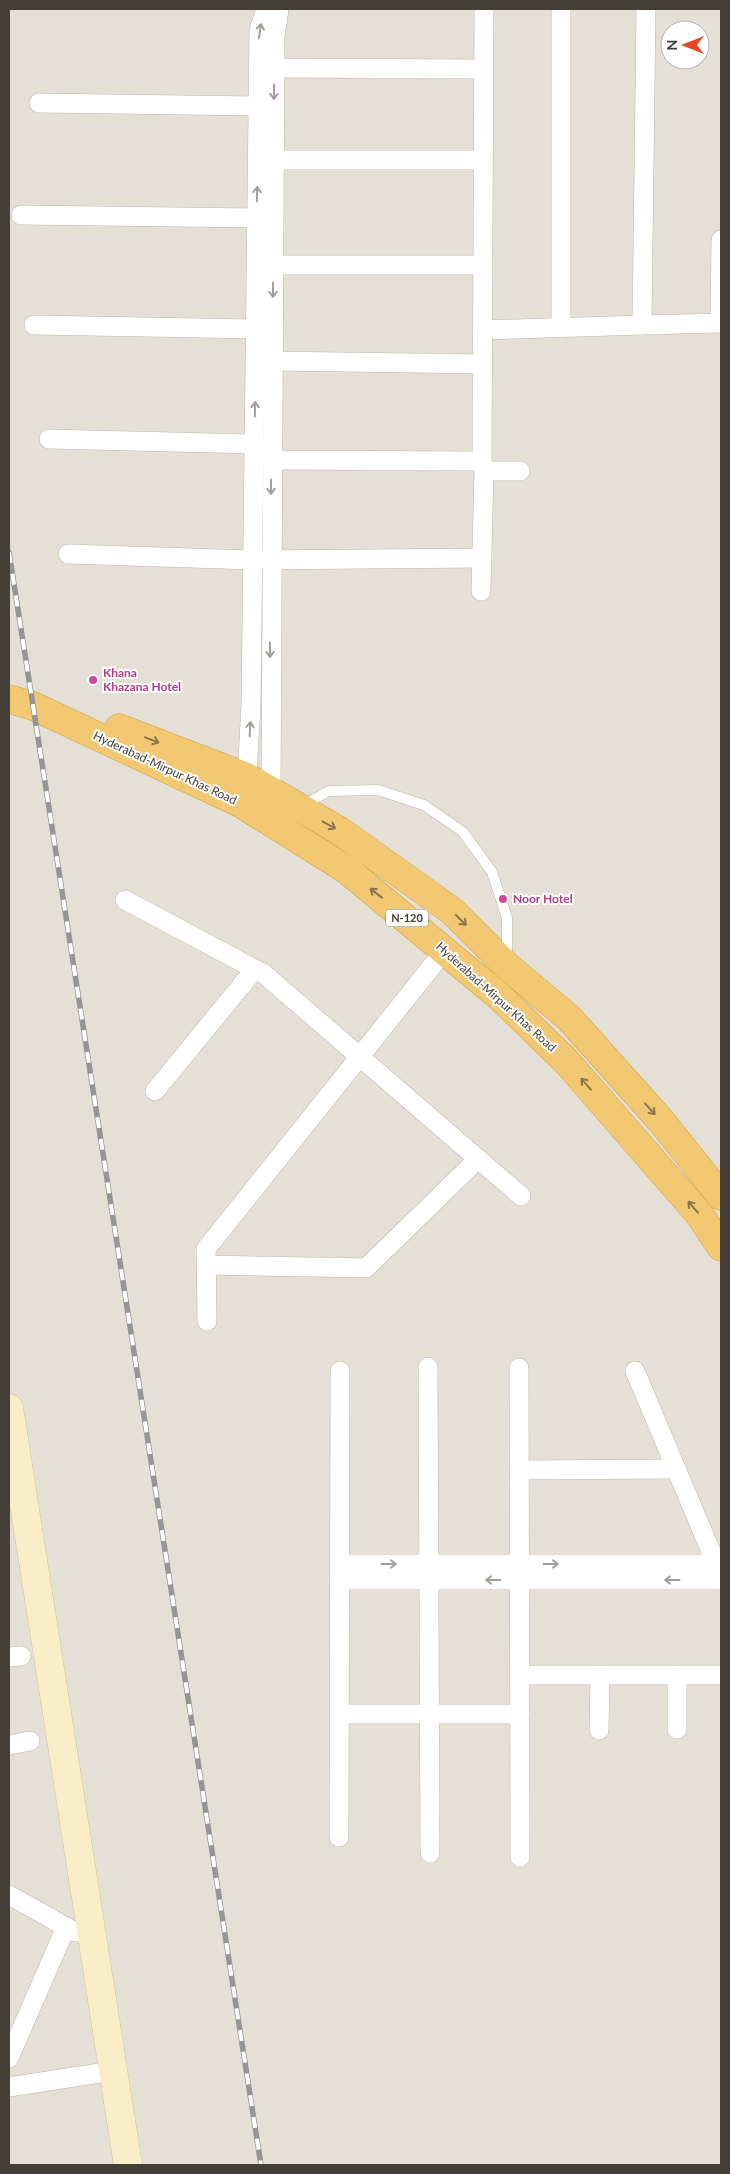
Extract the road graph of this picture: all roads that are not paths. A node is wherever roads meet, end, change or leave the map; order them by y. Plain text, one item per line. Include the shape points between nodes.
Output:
1 (266, 9) edge
2 (280, 9) edge
3 (484, 9) edge
4 (561, 9) edge
5 (646, 9) edge
6 (275, 68) junction
7 (484, 69) junction
8 (40, 103) dead end
9 (258, 106) junction
10 (266, 160) junction
11 (482, 160) junction
12 (20, 215) dead end
13 (257, 218) junction
14 (721, 240) edge
15 (273, 265) junction
16 (482, 265) junction
17 (34, 325) dead end
18 (642, 326) junction
19 (561, 328) junction
20 (256, 330) junction
21 (482, 330) junction
22 (272, 361) junction
23 (482, 364) junction
24 (49, 439) dead end
25 (254, 444) junction
26 (272, 460) junction
27 (483, 466) junction
28 (520, 471) dead end
29 (68, 554) dead end
30 (482, 558) junction
31 (262, 560) junction
32 (481, 591) dead end
33 (9, 684) edge
34 (9, 699) edge
35 (247, 777) junction
36 (271, 791) junction
37 (299, 808) junction
38 (125, 900) dead end
39 (446, 950) junction
40 (507, 966) junction
41 (255, 968) junction
42 (360, 1057) junction
43 (155, 1091) dead end
44 (478, 1159) junction
45 (521, 1196) dead end
46 (721, 1196) edge
47 (721, 1246) edge
48 (207, 1265) junction
49 (207, 1321) dead end
50 (428, 1367) dead end
51 (520, 1368) dead end
52 (340, 1370) dead end
53 (635, 1371) dead end
54 (9, 1408) edge
55 (676, 1469) junction
56 (520, 1470) junction
57 (720, 1571) edge
58 (340, 1572) junction
59 (429, 1572) junction
60 (520, 1572) junction
61 (520, 1675) junction
62 (600, 1675) junction
63 (677, 1675) junction
64 (721, 1675) edge
65 (339, 1714) junction
66 (429, 1714) junction
67 (520, 1714) junction
68 (677, 1729) dead end
69 (599, 1730) dead end
70 (30, 1741) dead end
71 (9, 1745) edge
72 (339, 1838) dead end
73 (430, 1853) dead end
74 (520, 1857) dead end
75 (9, 1895) edge
76 (66, 1927) junction
77 (91, 1941) junction
78 (13, 2037) edge
79 (9, 2058) edge
80 (113, 2071) junction
81 (9, 2088) edge
82 (128, 2165) edge

9 -> 1 street via 259,30
2 - 6 street via 275,36
3 - 7 street
4 - 19 street
5 - 18 street
6 - 7 street
6 -> 10 street
7 - 11 street
8 - 9 street
9 - 10 street
10 - 11 street
13 -> 10 street
10 - 15 street
11 - 16 street
12 - 13 street
13 - 20 street
14 - 18 street via 720,323
15 - 16 street
15 -> 22 street
16 - 21 street
17 - 20 street
18 - 19 street
19 - 21 street
25 -> 20 street
21 - 23 street
22 - 23 street
22 - 26 street
23 - 27 street
24 - 25 street
25 - 26 street
25 - 31 street
26 - 27 street
26 -> 31 street
27 - 28 street
27 - 30 street
29 - 31 street
30 - 31 street
30 - 32 street
35 -> 31 street
31 -> 36 street
33 -> 35 highway, Hyderabad-Mirpur Khas Road / N-120
39 -> 34 highway, Hyderabad-Mirpur Khas Road / N-120 via 347,870 240,803 33,706
35 - 36 highway, Hyderabad-Mirpur Khas Road / N-120
36 - 37 highway, Hyderabad-Mirpur Khas Road / N-120
37 -> 40 highway, Hyderabad-Mirpur Khas Road / N-120 via 340,831 452,911
37 - 40 lane via 330,791 378,790 424,805 463,832 492,872 498,890 507,918
38 - 41 street
39 - 42 street
47 -> 39 highway, Hyderabad-Mirpur Khas Road / N-120 via 699,1214 566,1061
40 -> 46 highway, Hyderabad-Mirpur Khas Road / N-120 via 569,1018 662,1122
41 - 42 street
41 - 43 street
42 - 44 street
42 - 48 street via 206,1249
44 - 45 street
44 - 48 street via 366,1268
48 - 49 street
50 - 59 street
51 - 56 street
52 - 58 street
53 - 55 street
54 - 77 street
55 - 56 street
55 - 57 street
56 - 60 street
57 - 60 street
58 - 59 street
58 - 65 street
59 - 60 street
59 - 66 street
60 - 61 street
61 - 62 street
61 - 67 street
62 - 63 street
62 - 69 street
63 - 64 street
63 - 68 street
65 - 66 street
65 - 72 street
66 - 67 street
66 - 73 street
67 - 74 street
70 - 71 street
75 - 76 street
76 - 77 street
76 - 78 street
77 - 80 street
78 - 79 street
80 - 81 street
80 - 82 street

